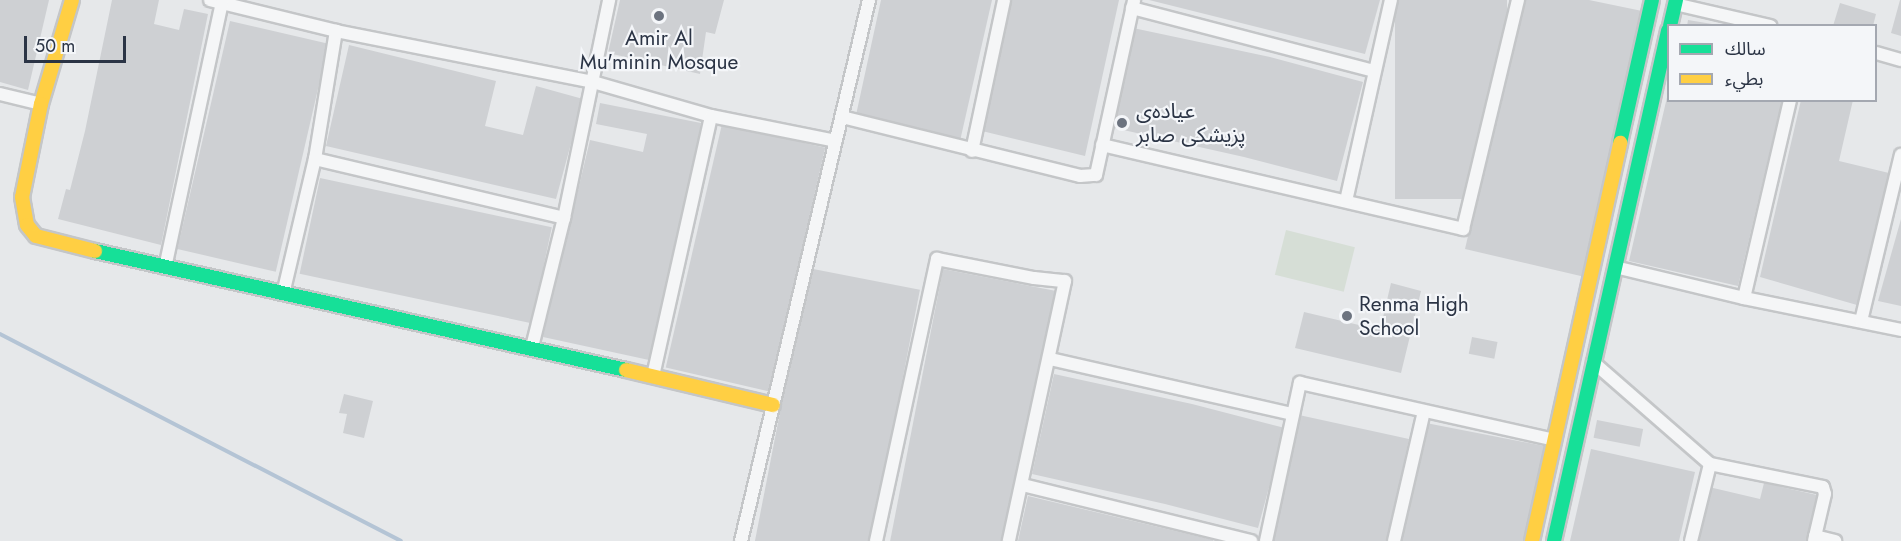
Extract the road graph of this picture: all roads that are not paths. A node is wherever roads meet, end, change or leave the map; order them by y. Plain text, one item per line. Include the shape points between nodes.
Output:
1 (72, 0) edge
2 (609, 0) edge
3 (869, 0) edge
4 (1004, 0) edge
5 (1391, 0) edge
6 (1518, 0) edge
7 (1652, 0) edge
8 (216, 1) edge
9 (1675, 2) edge
10 (1133, 4) edge
11 (1670, 24) edge
12 (1762, 24) edge
13 (336, 31) junction
14 (1667, 36) edge
15 (1877, 54) edge
16 (1901, 60) edge
17 (1374, 71) junction
18 (593, 82) junction
19 (0, 94) edge
20 (1790, 102) edge
21 (41, 104) junction
22 (711, 116) junction
23 (842, 117) junction
24 (836, 141) junction
25 (1102, 145) junction
26 (972, 151) junction
27 (1901, 155) edge
28 (315, 159) junction
29 (1897, 188) edge
30 (1346, 201) junction
31 (564, 218) junction
32 (1615, 267) junction
33 (165, 268) junction
34 (283, 294) junction
35 (1744, 298) junction
36 (1861, 321) junction
37 (1901, 330) edge
38 (532, 347) junction
39 (1050, 359) junction
40 (1593, 362) junction
41 (653, 376) junction
42 (773, 405) junction
43 (1424, 411) junction
44 (1293, 414) junction
45 (1555, 440) junction
46 (1710, 464) junction
47 (1023, 485) junction
48 (1814, 539) edge
49 (741, 541) edge
50 (876, 541) edge
51 (1009, 541) edge
52 (1251, 541) edge
53 (1266, 541) edge
54 (1394, 541) edge
55 (1532, 541) edge
56 (1554, 541) edge
57 (1691, 541) edge
58 (1835, 541) edge

1 - 21 street
2 - 18 street
3 - 23 street
4 - 26 street
5 - 17 street
6 - 30 street via 1463,229
7 - 45 street
8 - 13 street
8 - 33 street
9 - 11 street
9 - 12 street
10 - 17 street
10 - 25 street
13 - 18 street
13 - 28 street
14 - 32 street
15 - 16 street
17 - 30 street
18 - 22 street
18 - 31 street
19 - 21 street
20 - 35 street
21 - 33 street via 22,197 27,225 36,236
22 - 24 street
22 - 41 street
23 - 24 street
23 - 26 street
24 - 42 street
25 - 26 street via 1096,175 1080,176
25 - 30 street
27 - 29 street
28 - 31 street
28 - 34 street
29 - 36 street
31 - 38 street
32 - 35 street
32 - 40 street
33 - 34 street
34 - 38 street
35 - 36 street
36 - 37 street
38 - 41 street
39 - 44 street
39 - 47 street
39 - 50 street via 1065,280 1034,278 937,259
40 - 46 street
40 - 56 street
41 - 42 street
42 - 49 street
43 - 44 street via 1300,383
43 - 45 street
43 - 54 street
44 - 53 street
45 - 55 street
46 - 48 street via 1823,487 1825,494
46 - 57 street
47 - 51 street
47 - 52 street
48 - 58 street

